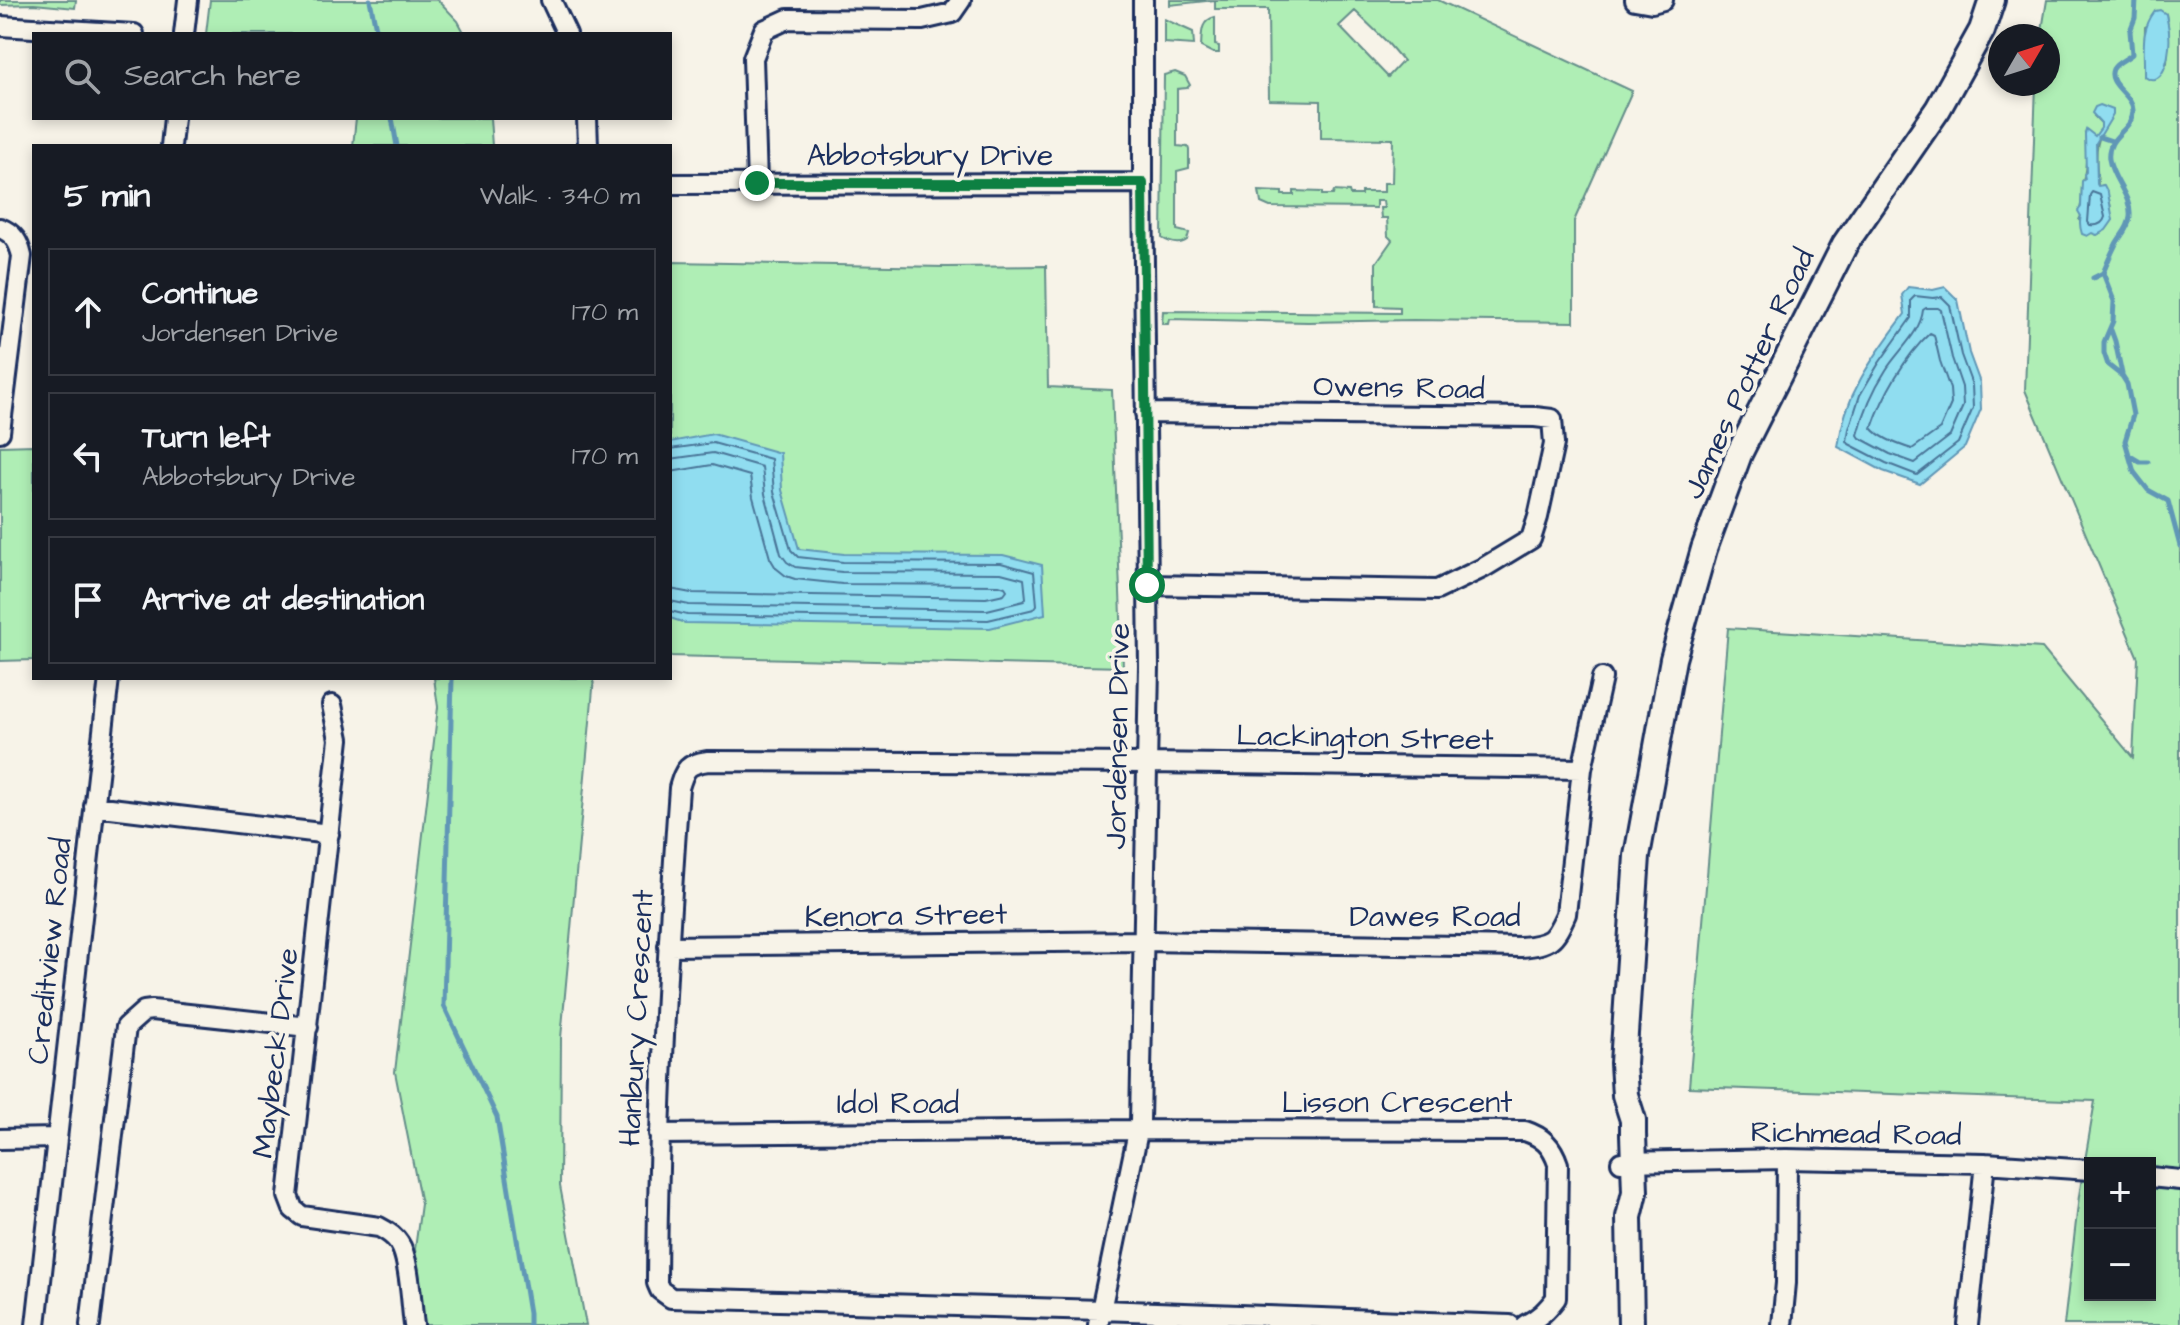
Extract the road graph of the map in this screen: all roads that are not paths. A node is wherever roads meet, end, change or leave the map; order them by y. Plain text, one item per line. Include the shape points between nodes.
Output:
1 (188, 0) edge
2 (551, 0) edge
3 (961, 0) edge
4 (1143, 0) edge
5 (1635, 0) edge
6 (1663, 0) edge
7 (1992, 0) edge
8 (0, 26) edge
9 (117, 32) edge
10 (184, 32) edge
11 (566, 32) edge
12 (174, 120) edge
13 (587, 120) edge
14 (171, 144) edge
15 (588, 144) edge
16 (757, 183) junction
17 (1143, 183) junction
18 (672, 184) edge
19 (0, 228) edge
20 (1145, 413) junction
21 (0, 432) edge
22 (1147, 585) junction
23 (1602, 678) dead end
24 (109, 680) edge
25 (332, 705) dead end
26 (1147, 763) junction
27 (1582, 769) junction
28 (94, 806) junction
29 (329, 834) junction
30 (1143, 941) junction
31 (668, 946) junction
32 (308, 1027) junction
33 (1139, 1130) junction
34 (659, 1134) junction
35 (57, 1138) junction
36 (0, 1139) edge
37 (1787, 1159) junction
38 (1627, 1162) junction
39 (1985, 1163) junction
40 (2084, 1170) edge
41 (2156, 1178) edge
42 (2179, 1180) edge
43 (1099, 1317) edge
44 (36, 1325) edge
45 (90, 1325) edge
46 (414, 1325) edge
47 (1510, 1325) edge
48 (1525, 1325) edge
49 (1631, 1325) edge
50 (1782, 1325) edge
51 (1968, 1325) edge

1 - 10 street
2 - 11 street
3 - 16 street via 952,13 922,20 788,19 764,30 753,58
4 - 17 street, Jordensen Drive
5 - 6 street
7 - 38 main road, James Potter Road via 1982,30 1938,109 1845,244 1739,454 1704,549 1673,659 1637,856 1623,1063 1633,1120
8 - 9 street
12 - 14 street
13 - 15 street
16 - 17 street, Abbotsbury Drive
16 - 18 street, Abbotsbury Drive
17 - 20 street, Jordensen Drive
19 - 21 street via 14,237 22,256
20 - 22 street, Jordensen Drive
20 - 22 street, Owens Road via 1552,419 1554,444 1531,539 1437,590
22 - 26 street, Jordensen Drive
23 - 27 street, Dawes Road
24 - 28 street, Creditview Road
25 - 29 street, Maybeck Drive via 339,739
26 - 27 street, Lackington Street
26 - 30 street, Jordensen Drive
26 - 31 street, Hanbury Crescent via 695,763 686,768 679,788
27 - 30 street, Dawes Road via 1566,914 1559,932 1542,945
28 - 29 street
28 - 35 street, Creditview Road
29 - 32 street, Maybeck Drive
30 - 31 street, Kenora Street
30 - 33 street, Jordensen Drive
31 - 34 street, Hanbury Crescent
32 - 45 street via 152,1010 126,1027
32 - 46 street, Maybeck Drive via 289,1203 306,1218 389,1232 405,1253
33 - 34 street, Idol Road
33 - 43 street, Jordensen Drive
33 - 48 street, Lisson Crescent via 1537,1135 1558,1164 1556,1298
34 - 43 street, Hanbury Crescent via 657,1283 671,1298
35 - 36 street
35 - 44 street, Creditview Road
37 - 38 street, Richmead Road
37 - 39 street, Richmead Road
37 - 50 street
38 - 49 main road, James Potter Road via 1635,1192 1629,1217
39 - 40 street, Richmead Road
39 - 51 street
41 - 42 street
43 - 47 street

